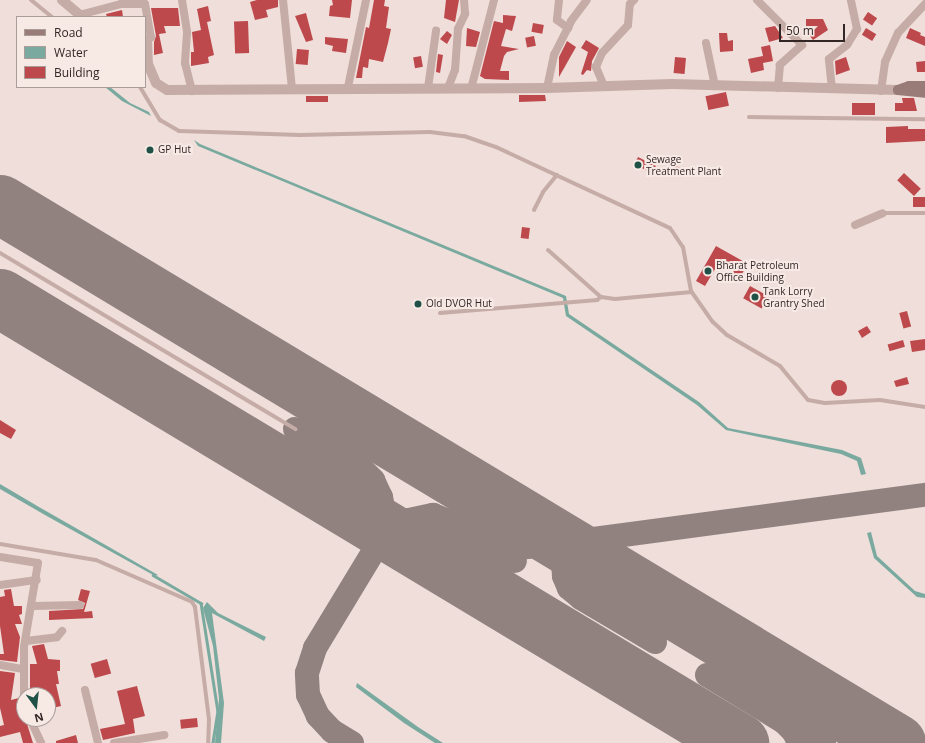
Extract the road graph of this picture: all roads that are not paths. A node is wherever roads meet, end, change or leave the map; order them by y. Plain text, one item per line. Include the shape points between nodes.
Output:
1 (32, 0) edge
2 (62, 0) edge
3 (182, 0) edge
4 (283, 0) edge
5 (366, 0) edge
6 (464, 0) edge
7 (494, 0) edge
8 (559, 0) edge
9 (587, 0) edge
10 (634, 0) edge
11 (757, 0) edge
12 (851, 0) edge
13 (925, 4) edge
14 (51, 16) edge
15 (81, 16) edge
16 (568, 28) junction
17 (436, 31) dead end
18 (706, 43) dead end
19 (147, 60) edge
20 (604, 86) junction
21 (715, 86) junction
22 (925, 86) edge
23 (348, 87) junction
24 (141, 88) edge
25 (428, 88) junction
26 (448, 88) junction
27 (547, 88) junction
28 (778, 88) junction
29 (292, 89) junction
30 (471, 89) junction
31 (832, 90) junction
32 (898, 90) junction
33 (192, 91) junction
34 (881, 91) junction
35 (925, 93) edge
36 (749, 117) dead end
37 (925, 119) edge
38 (557, 175) junction
39 (534, 210) dead end
40 (925, 212) edge
41 (883, 213) joint
42 (855, 225) dead end
43 (548, 250) dead end
44 (0, 253) edge
45 (692, 292) junction
46 (601, 297) junction
47 (440, 312) dead end
48 (925, 407) edge
49 (295, 429) dead end
50 (0, 544) edge
51 (0, 557) edge
52 (37, 580) junction
53 (0, 585) edge
54 (80, 605) dead end
55 (32, 606) junction
56 (62, 631) dead end
57 (26, 641) junction
58 (0, 665) edge
59 (22, 669) junction
60 (23, 687) edge
61 (84, 690) dead end
62 (34, 727) edge
63 (164, 735) dead end
64 (41, 743) edge
65 (98, 743) edge
66 (114, 743) edge
67 (208, 743) edge

1 - 14 lane
2 - 15 street
3 - 33 street via 187,33 185,63
4 - 29 street
5 - 23 street
6 - 26 street via 465,14 458,29 455,70
7 - 30 street
8 - 16 street via 558,20
9 - 16 street
10 - 20 street via 630,4 628,25 602,53 596,67
11 - 28 street via 802,45 780,65
12 - 31 street via 857,29 847,45 829,59
13 - 34 street via 898,33 885,62
15 - 19 street via 121,4 146,4 151,37 148,39
16 - 27 street via 554,55
17 - 25 street
18 - 21 street
19 - 33 street via 160,88
20 - 21 street
20 - 27 street
21 - 28 street
22 - 32 main road via 909,86
23 - 25 street
23 - 29 street
24 - 38 lane via 160,120 179,131 280,135 417,132 448,134 496,146
25 - 26 street
26 - 30 street
27 - 30 street
28 - 31 street
29 - 33 street
31 - 34 street
32 - 34 street
32 - 35 main road
36 - 37 lane
38 - 39 lane via 543,192
38 - 45 lane via 670,228 683,247
40 - 41 lane
41 - 42 street
43 - 46 lane
44 - 49 lane
45 - 46 lane via 615,299
45 - 48 lane via 718,328 780,366 810,402 880,400
46 - 47 lane via 597,300
50 - 67 lane via 96,560 192,602 195,607 209,720
51 - 52 street via 38,563
52 - 53 street
52 - 55 street
54 - 55 street
55 - 57 street
56 - 57 street via 57,637
57 - 59 street
58 - 59 street
59 - 60 street
61 - 65 street
62 - 64 street
63 - 66 street

